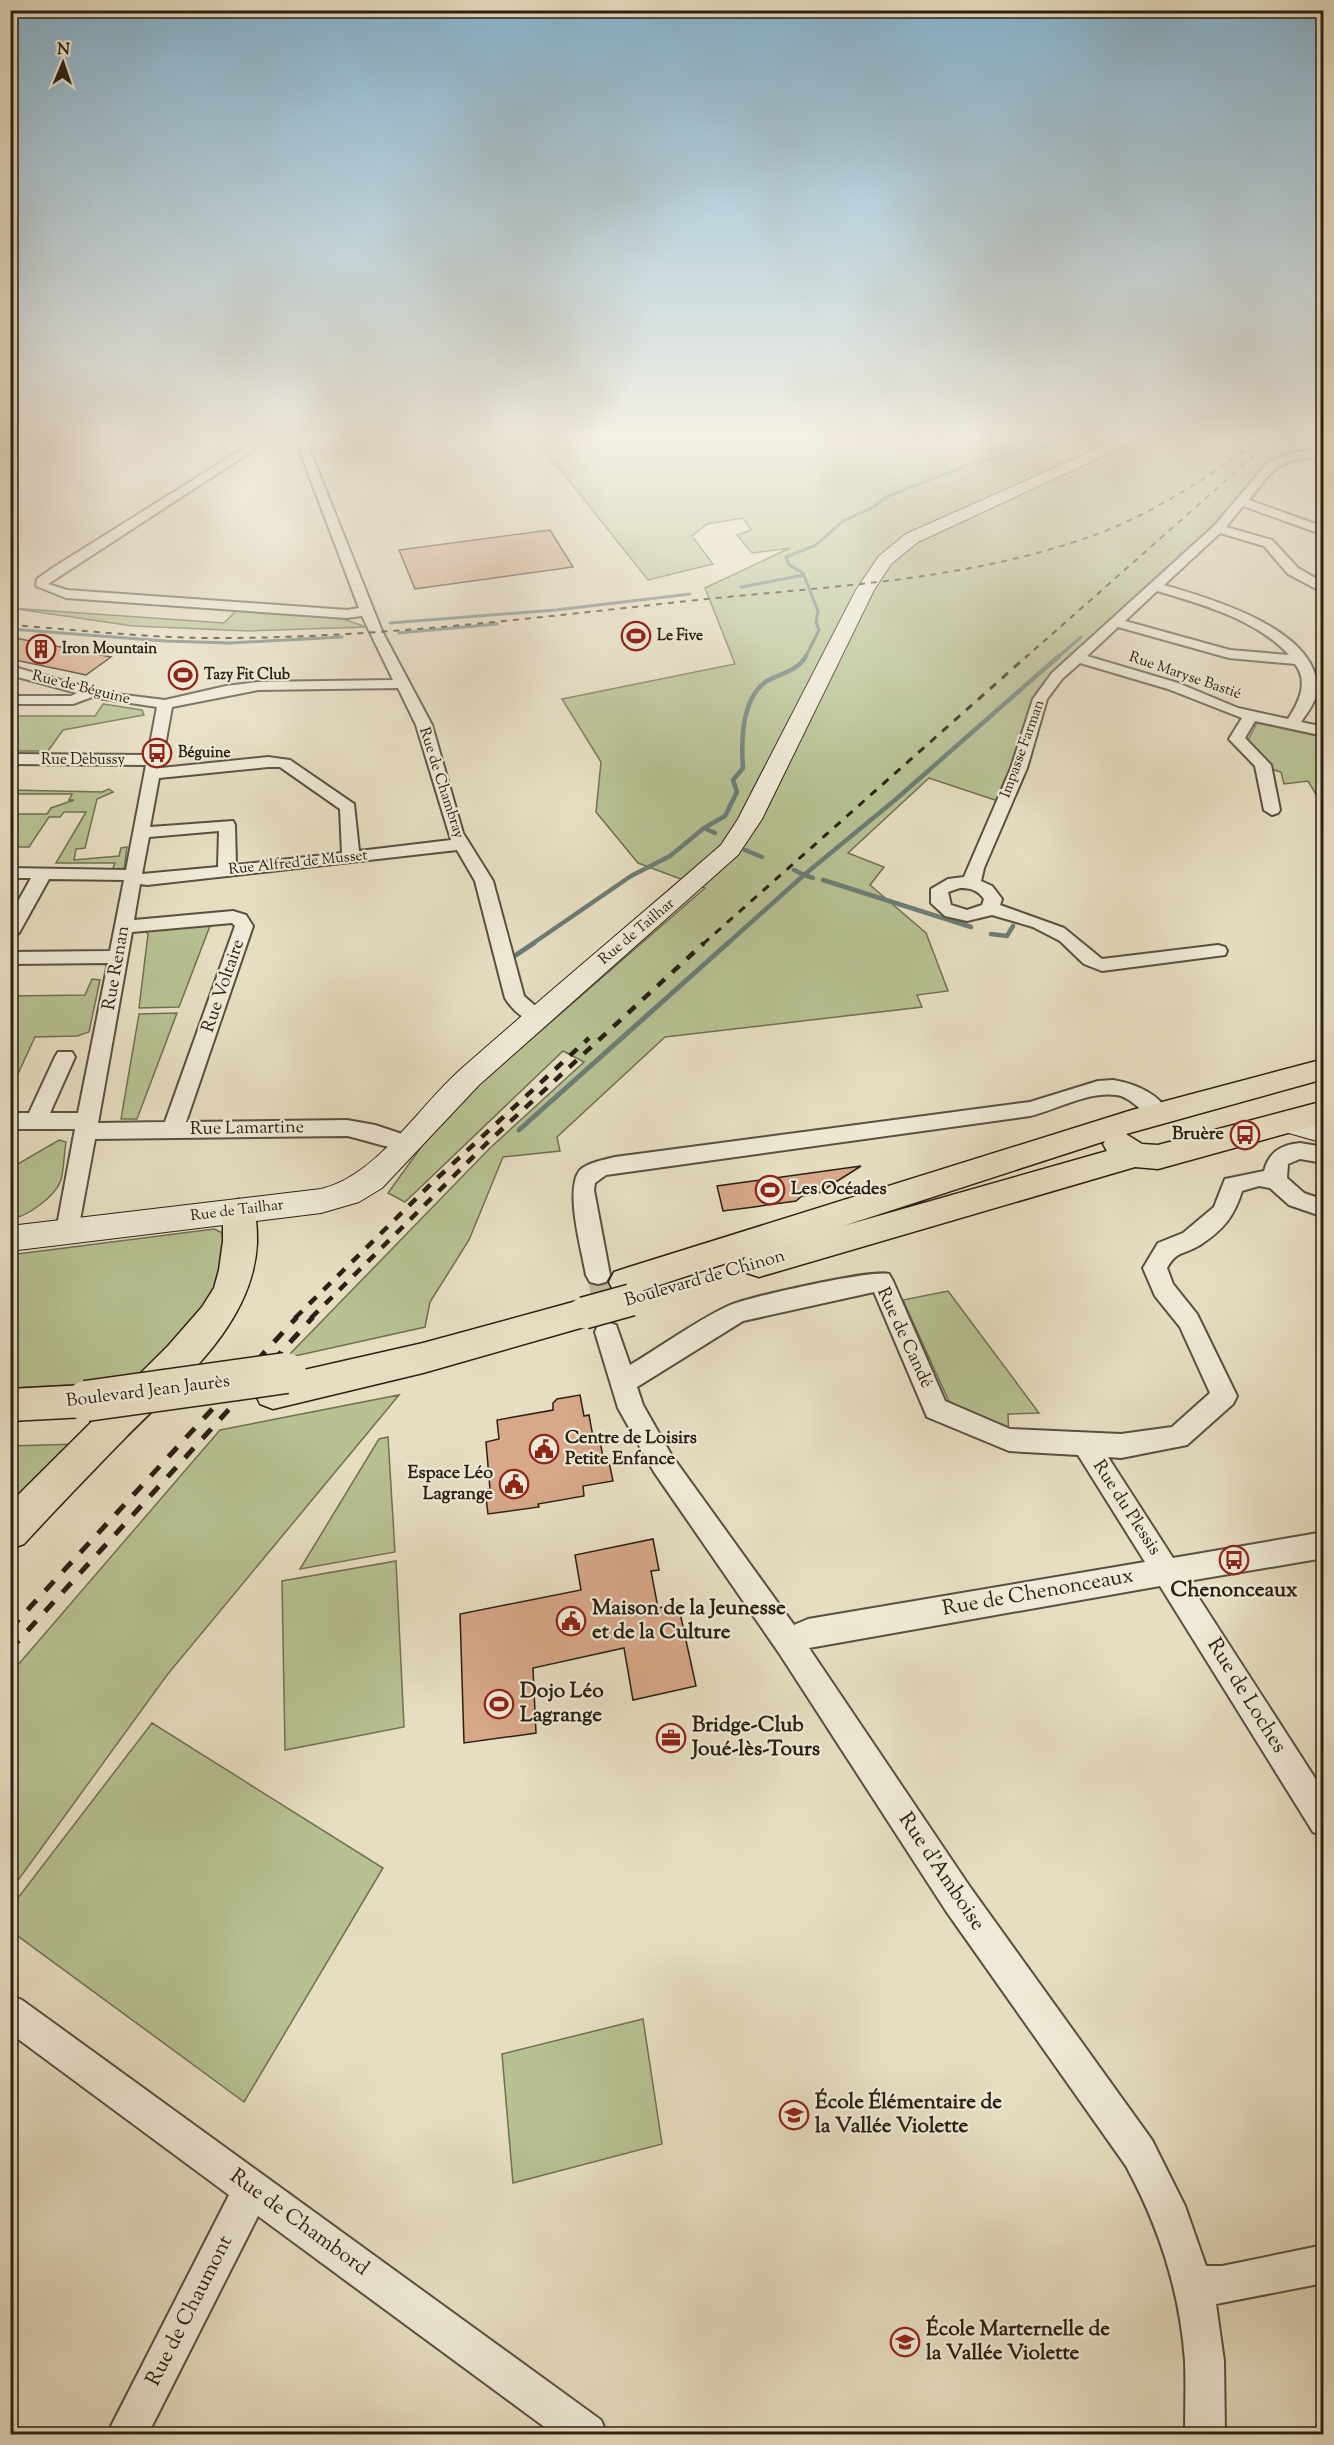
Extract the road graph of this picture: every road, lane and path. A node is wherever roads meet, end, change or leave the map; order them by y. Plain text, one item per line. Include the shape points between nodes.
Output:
1 (86, 552) edge
2 (345, 552) edge
3 (895, 552) edge
4 (1192, 552) edge
5 (1276, 552) edge
6 (1153, 586) junction
7 (1323, 589) edge
8 (368, 611) junction
9 (1114, 622) junction
10 (1077, 658) junction
11 (1300, 660) junction
12 (10, 670) edge
13 (402, 684) junction
14 (90, 692) junction
15 (10, 700) edge
16 (165, 704) junction
17 (1251, 715) junction
18 (1292, 725) junction
19 (1323, 732) edge
20 (10, 759) edge
21 (154, 767) junction
22 (1272, 810) dead end
23 (143, 833) junction
24 (461, 844) junction
25 (351, 858) junction
26 (227, 871) junction
27 (10, 873) edge
28 (43, 873) junction
29 (135, 877) junction
30 (972, 883) junction
31 (17, 908) edge
32 (990, 909) junction
33 (124, 927) junction
34 (10, 933) edge
35 (1218, 951) dead end
36 (118, 957) junction
37 (10, 958) edge
38 (538, 1017) junction
39 (65, 1057) dead end
40 (1323, 1069) edge
41 (1323, 1112) edge
42 (1160, 1114) junction
43 (10, 1121) edge
44 (36, 1121) junction
45 (1288, 1122) junction
46 (87, 1126) junction
47 (1120, 1126) junction
48 (173, 1130) junction
49 (1323, 1132) edge
50 (406, 1144) junction
51 (1135, 1155) junction
52 (1323, 1155) edge
53 (1278, 1181) junction
54 (1323, 1209) edge
55 (238, 1212) junction
56 (67, 1231) junction
57 (10, 1239) edge
58 (604, 1300) junction
59 (279, 1383) joint
60 (622, 1383) junction
61 (10, 1405) edge
62 (82, 1409) junction
63 (10, 1422) edge
64 (1085, 1444) junction
65 (16, 1523) edge
66 (1323, 1545) edge
67 (1168, 1571) junction
68 (789, 1643) junction
69 (1323, 1821) edge
70 (10, 2013) edge
71 (252, 2188) junction
72 (1323, 2264) edge
73 (1192, 2286) junction
74 (127, 2434) edge
75 (587, 2434) edge
76 (1205, 2434) edge

1 - 8 street via 42,582 42,586 49,591 78,595 347,614
2 - 8 street, Rue de Chambray
3 - 38 street, Rue de Tailhar via 865,590 750,819 730,850
4 - 6 street
5 - 7 street via 1293,571
6 - 9 street
6 - 11 street via 1238,613
8 - 13 street, Rue de Chambray
9 - 10 street
9 - 11 street via 1229,654
10 - 17 street, Rue Maryse Bastié via 1173,686 1222,708
10 - 30 street, Impasse Farman via 1040,699 1019,768
11 - 18 street via 1310,686
12 - 14 street, Rue de Béguine
13 - 16 street, Rue de Béguine via 258,686
13 - 24 street, Rue de Chambray via 424,725
14 - 15 street via 73,700
14 - 16 street, Rue de Béguine
16 - 21 street, Rue Renan
17 - 18 street, Rue Maryse Bastié
17 - 22 street via 1237,739 1263,765
18 - 19 street, Rue Maryse Bastié
20 - 21 street, Rue Debussy
21 - 23 street, Rue Renan
21 - 25 street, Rue Debussy via 284,763 348,807
23 - 26 street via 227,825
23 - 29 street, Rue Renan
24 - 25 street, Rue Alfred de Musset
24 - 38 street, Rue de Chambray via 484,880 515,998
25 - 26 street, Rue Alfred de Musset
26 - 29 street, Rue Alfred de Musset via 147,880
27 - 28 street, Rue Alfred de Musset
28 - 29 street, Rue Alfred de Musset
28 - 31 street
29 - 33 street, Rue Renan
30 - 32 street via 991,894
30 - 32 street via 946,885 940,889 938,900 949,910 967,915
31 - 34 street
32 - 35 street via 1046,926 1067,937 1090,962 1102,965
33 - 36 street, Rue Renan
33 - 48 street, Rue Voltaire via 233,917 244,926
36 - 37 street
36 - 46 street, Rue Renan
38 - 50 street, Rue de Tailhar via 469,1078
39 - 44 street
40 - 42 main road, Boulevard de Chinon
41 - 45 main road, Boulevard de Chinon
42 - 47 main road, Boulevard de Chinon
42 - 58 street via 1138,1092 1116,1087 1080,1092 1045,1107 595,1170 587,1176 583,1190
43 - 44 street, Rue Lamartine
44 - 46 street, Rue Lamartine
45 - 49 street
45 - 51 main road, Boulevard de Chinon via 1169,1155
46 - 48 street, Rue Lamartine
46 - 56 street, Rue Renan
47 - 51 main road via 1117,1140
47 - 58 main road, Boulevard de Chinon
48 - 50 street, Rue Lamartine via 347,1128
50 - 55 street, Rue de Tailhar via 371,1180 348,1194
51 - 58 main road, Boulevard de Chinon
52 - 53 street via 1303,1151 1282,1156 1276,1165
53 - 54 street via 1296,1200
53 - 64 street, Rue du Plessis via 1259,1178 1233,1185 1224,1212 1191,1239 1166,1249 1155,1268 1163,1289 1189,1321 1224,1396 1178,1437 1132,1445
55 - 56 street, Rue de Tailhar
55 - 65 main road via 241,1229 237,1270 212,1320 165,1373
56 - 57 street, Rue de Tailhar
58 - 59 main road, Boulevard de Chinon via 423,1358
58 - 60 street, Rue d'Amboise
59 - 62 main road, Boulevard Jean Jaurès
60 - 64 street, Rue de Candé via 737,1313 881,1281 936,1409 1009,1440
60 - 68 street, Rue d'Amboise via 631,1408 663,1464
61 - 62 main road, Boulevard Jean Jaurès
62 - 63 main road, Boulevard Jean Jaurès
64 - 67 street, Rue du Plessis
66 - 67 street, Rue de Chenonceaux
67 - 68 street, Rue de Chenonceaux via 808,1633
67 - 69 street, Rue de Loches
68 - 73 street, Rue d'Amboise via 958,1899 1139,2153 1173,2220
70 - 71 street, Rue de Chambord
71 - 74 street, Rue de Chaumont
71 - 75 street, Rue de Chambord
72 - 73 street
73 - 76 street, Rue d'Amboise via 1208,2389

